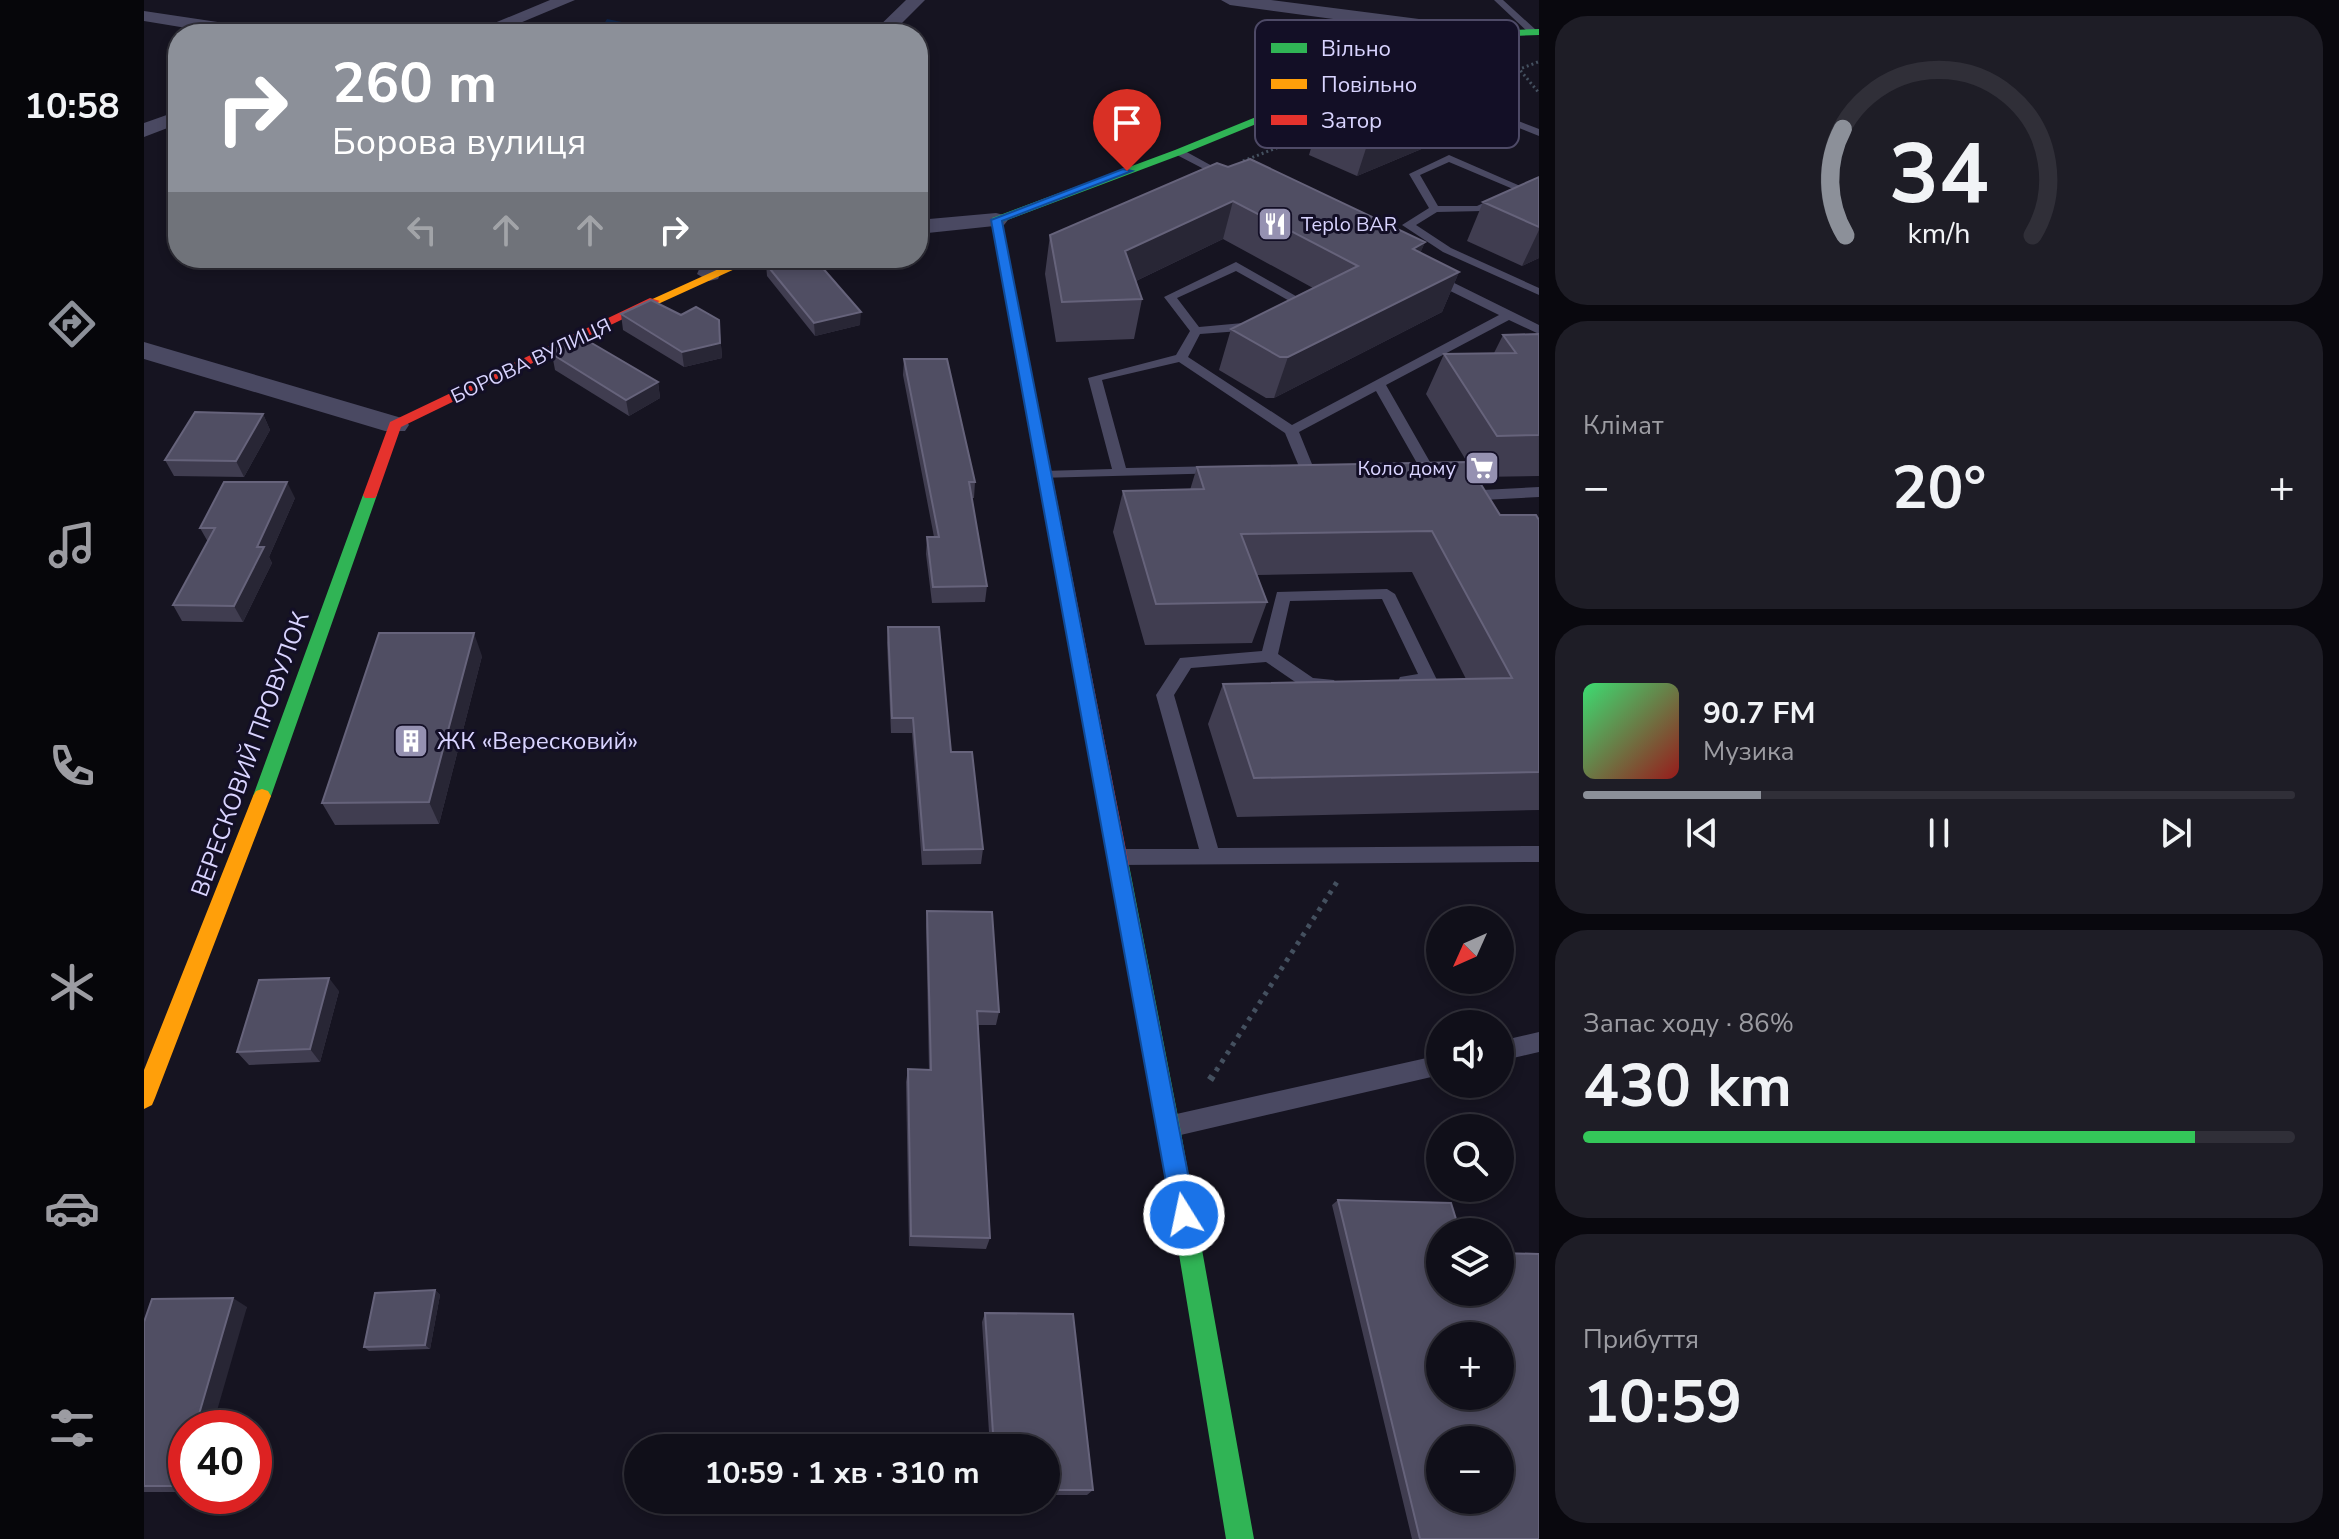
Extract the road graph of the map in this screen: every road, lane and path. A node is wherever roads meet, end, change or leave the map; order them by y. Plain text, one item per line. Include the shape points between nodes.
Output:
1 (566, 0) edge
2 (916, 0) edge
3 (1230, 0) edge
4 (1498, 0) edge
5 (144, 16) edge
6 (1382, 20) edge
7 (195, 24) edge
8 (503, 24) edge
9 (891, 24) edge
10 (1536, 32) edge
11 (1539, 61) edge
12 (1520, 68) joint
13 (1539, 93) edge
14 (168, 121) edge
15 (1255, 121) edge
16 (1519, 125) edge
17 (144, 131) edge
18 (1539, 133) edge
19 (1277, 148) edge
20 (1179, 152) junction
21 (1216, 171) junction
22 (1238, 182) edge
23 (1435, 209) junction
24 (996, 220) junction
25 (928, 226) edge
26 (708, 268) edge
27 (1415, 269) edge
28 (1538, 292) edge
29 (1525, 298) dead end
30 (1507, 310) junction
31 (1277, 315) edge
32 (1264, 321) edge
33 (1539, 330) edge
34 (1196, 331) junction
35 (144, 350) edge
36 (1181, 358) junction
37 (1379, 384) junction
38 (395, 425) junction
39 (1291, 431) junction
40 (1307, 469) edge
41 (1245, 470) edge
42 (1120, 472) junction
43 (1043, 475) junction
44 (1434, 481) junction
45 (1539, 492) edge
46 (1484, 509) edge
47 (1269, 656) junction
48 (1384, 682) edge
49 (1340, 683) edge
50 (1355, 854) junction
51 (1539, 854) edge
52 (1210, 855) junction
53 (1117, 857) junction
54 (1539, 1042) edge
55 (1514, 1048) edge
56 (1426, 1068) edge
57 (1210, 1080) dead end
58 (144, 1098) edge
59 (1169, 1127) junction
60 (1240, 1539) edge

1 - 8 street
2 - 9 street
3 - 6 street
4 - 10 lane
5 - 7 street
11 - 12 path
12 - 13 path
14 - 17 street
15 - 20 street
16 - 18 lane
19 - 21 path
20 - 21 lane
20 - 24 street
21 - 22 lane
23 - 23 lane via 1414,174 1449,158 1522,189 1479,209
23 - 28 lane via 1408,225 1447,250
24 - 25 street
24 - 43 street
26 - 38 street, БОРОВА ВУЛИЦЯ
27 - 30 lane
28 - 29 lane
30 - 33 lane
30 - 37 lane
31 - 34 lane via 1302,303 1236,266 1170,297
32 - 34 lane via 1251,327
34 - 36 lane
35 - 38 street
36 - 39 lane
36 - 42 lane via 1095,378
37 - 39 lane
37 - 44 lane
38 - 58 street, ВЕРЕСКОВИЙ ПРОВУЛОК via 254,818
39 - 40 lane
41 - 42 lane
42 - 43 lane
43 - 53 street
44 - 45 lane
44 - 46 lane
47 - 48 lane via 1283,596 1387,594 1429,680
47 - 49 lane via 1310,684
47 - 52 lane via 1186,662 1165,695
50 - 51 lane
50 - 52 lane
50 - 57 path
52 - 53 lane
53 - 59 street
54 - 55 lane
56 - 59 lane
59 - 60 street

